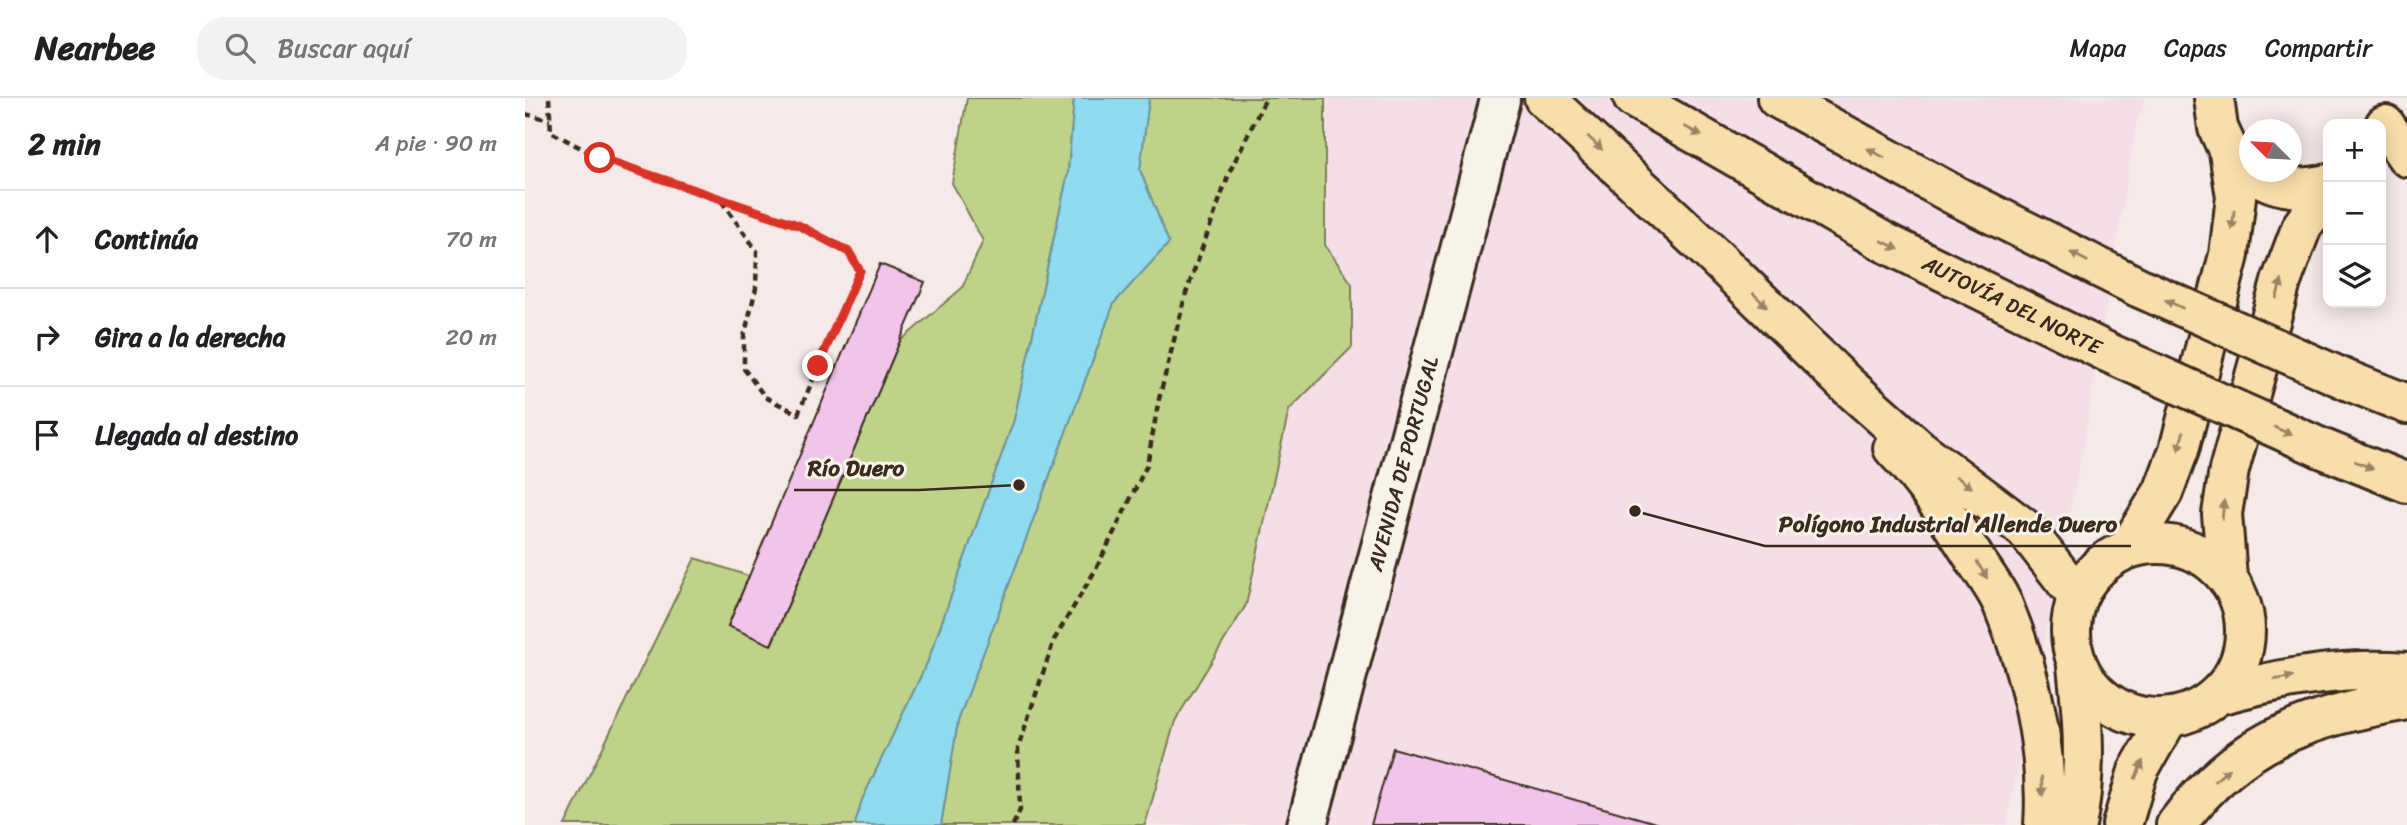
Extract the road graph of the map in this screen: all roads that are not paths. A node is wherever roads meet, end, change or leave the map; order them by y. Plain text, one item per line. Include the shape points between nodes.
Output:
1 (1544, 98) edge
2 (1633, 98) edge
3 (1777, 98) edge
4 (2214, 98) edge
5 (1500, 100) dead end
6 (2386, 121) edge
7 (2229, 152) junction
8 (2407, 157) edge
9 (2323, 185) edge
10 (2323, 198) edge
11 (1847, 385) junction
12 (2407, 404) edge
13 (2407, 483) edge
14 (2129, 547) junction
15 (2227, 578) junction
16 (2077, 596) junction
17 (2077, 666) junction
18 (2407, 672) edge
19 (2218, 695) junction
20 (2407, 700) edge
21 (2167, 720) junction
22 (1307, 825) edge
23 (2044, 825) edge
24 (2076, 825) edge
25 (2122, 825) edge
26 (2176, 825) edge

1 -> 11 highway
2 -> 13 highway, AUTOVÍA DEL NORTE, bridge via 1884,242 2109,353
12 -> 3 highway, bridge via 2140,288 1958,197
4 - 7 highway via 2218,128
5 - 22 street, AVENIDA DE PORTUGAL
6 - 8 highway
7 - 9 highway via 2250,173 2277,186 2306,189
7 -> 14 highway via 2236,197 2229,256 2179,450 2162,492
15 -> 10 highway via 2222,514 2229,470 2281,282 2302,226
11 -> 16 highway via 1919,449 2025,529
11 -> 23 highway via 1865,420 1911,467 2003,603 2040,733
14 - 15 highway via 2163,543 2197,552
14 - 16 highway via 2105,560
15 - 19 highway via 2241,603 2245,633 2237,667
16 - 17 highway via 2070,629
17 - 21 highway via 2099,696 2126,713
17 - 24 highway via 2083,794
19 -> 18 highway via 2279,678 2343,670
19 - 21 highway
26 -> 20 highway via 2221,775 2275,736 2329,716
25 -> 21 highway via 2138,771

